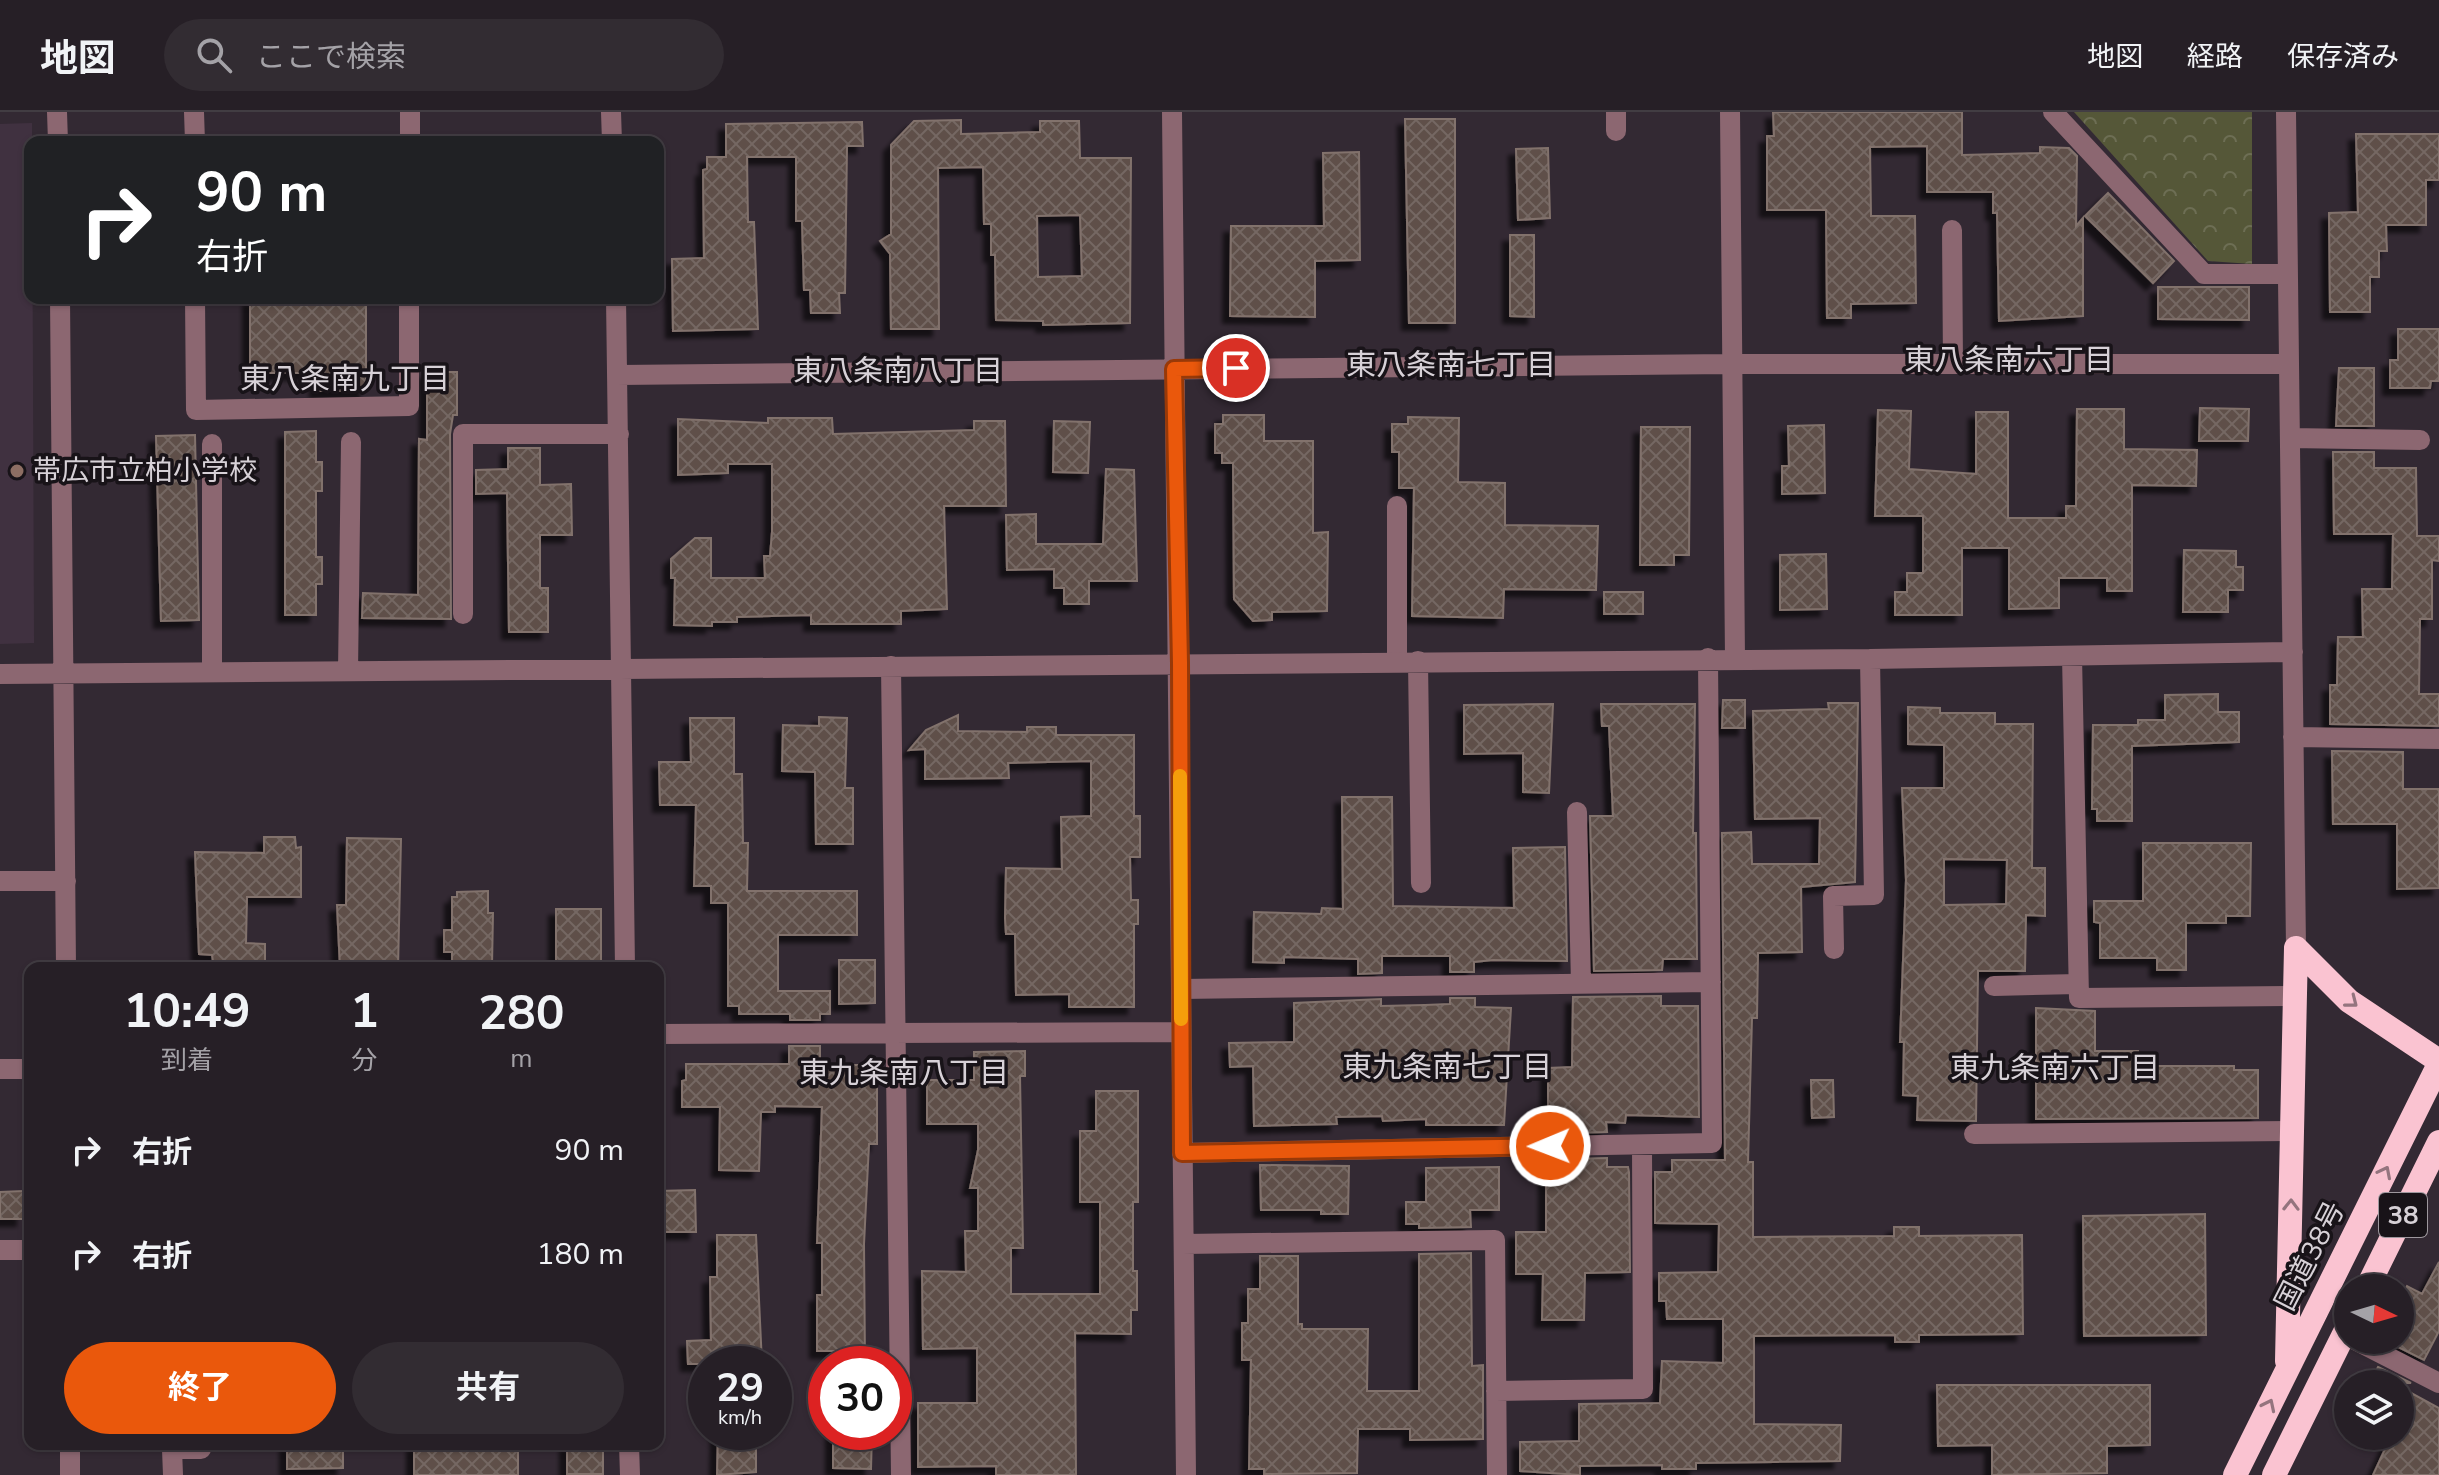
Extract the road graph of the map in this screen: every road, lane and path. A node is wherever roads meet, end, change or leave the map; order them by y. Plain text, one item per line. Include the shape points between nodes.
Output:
1 (57, 112) edge
2 (194, 112) edge
3 (410, 112) edge
4 (611, 112) edge
5 (1172, 112) edge
6 (1730, 112) edge
7 (2053, 112) edge
8 (2286, 112) edge
9 (58, 136) edge
10 (195, 136) edge
11 (410, 136) edge
12 (612, 136) edge
13 (1952, 230) dead end
14 (2288, 274) junction
15 (60, 304) edge
16 (195, 304) edge
17 (409, 304) edge
18 (616, 304) edge
19 (1730, 364) junction
20 (1953, 364) junction
21 (2289, 364) junction
22 (1174, 369) junction
23 (619, 375) junction
24 (619, 434) junction
25 (2290, 438) junction
26 (2420, 440) dead end
27 (351, 442) dead end
28 (212, 444) dead end
29 (1397, 506) dead end
30 (463, 614) dead end
31 (2293, 652) junction
32 (2072, 656) junction
33 (1708, 658) junction
34 (1735, 659) junction
35 (1870, 659) junction
36 (1408, 661) junction
37 (1180, 663) junction
38 (891, 666) junction
39 (622, 670) junction
40 (212, 672) junction
41 (348, 672) junction
42 (66, 673) junction
43 (0, 674) edge
44 (2293, 737) junction
45 (2439, 739) edge
46 (1577, 812) dead end
47 (0, 881) edge
48 (66, 881) junction
49 (1421, 883) dead end
50 (2296, 948) junction
51 (1834, 949) dead end
52 (66, 962) edge
53 (625, 962) edge
54 (1711, 982) junction
55 (1581, 984) junction
56 (2078, 984) junction
57 (1994, 986) dead end
58 (1181, 989) junction
59 (2295, 996) junction
60 (1181, 1032) junction
61 (664, 1034) edge
62 (897, 1035) junction
63 (2439, 1062) edge
64 (0, 1069) edge
65 (24, 1069) edge
66 (2292, 1131) junction
67 (1974, 1134) dead end
68 (2438, 1144) edge
69 (1642, 1145) junction
70 (1182, 1153) junction
71 (1184, 1244) junction
72 (0, 1250) edge
73 (24, 1250) edge
74 (2374, 1274) edge
75 (2338, 1354) edge
76 (2386, 1354) edge
77 (2287, 1367) junction
78 (2439, 1383) edge
79 (1496, 1391) junction
80 (70, 1450) edge
81 (172, 1450) edge
82 (629, 1450) edge
83 (70, 1475) edge
84 (173, 1475) edge
85 (630, 1475) edge
86 (901, 1475) edge
87 (1186, 1475) edge
88 (1497, 1475) edge
89 (2235, 1475) edge
90 (2274, 1475) edge

1 - 9 street
2 - 10 street
3 - 11 street
4 - 12 street
5 - 22 street
6 - 19 street
7 - 14 street via 2204,274
8 - 14 street
13 - 20 street
14 - 21 street
15 - 42 street
16 - 17 street via 196,410 409,406
18 - 23 street
19 - 20 street
19 - 22 street
19 - 34 street
20 - 21 street
21 - 25 street
22 - 23 street
22 - 37 street
23 - 24 street
24 - 30 street via 463,434
24 - 39 street
25 - 26 street
25 - 31 street
27 - 41 street
28 - 40 street
29 - 36 street
31 - 32 street
31 - 44 street
32 - 35 street
32 - 56 street
33 - 34 street
33 - 36 street
33 - 54 street
34 - 35 street
35 - 51 street via 1874,895 1833,896
36 - 37 street
36 - 49 street
37 - 38 street
37 - 58 street
38 - 39 street
38 - 62 street
39 - 41 street
39 - 53 street
40 - 41 street
40 - 42 street
42 - 43 street
42 - 48 street
44 - 45 street
44 - 50 street
46 - 55 street
47 - 48 street
48 - 52 street
50 - 59 highway
50 -> 63 highway via 2349,1001
54 - 55 street
54 - 69 street via 1712,1143
55 - 58 street
56 - 57 street
56 - 59 street via 2079,998
58 - 60 street
59 - 66 highway
60 - 62 street
60 - 70 street
61 - 62 street
62 - 86 street
77 -> 63 highway, 国道38号 / 38
64 - 65 street
66 - 67 street
77 -> 66 highway
68 - 74 highway, 38
69 - 70 street
69 - 79 street via 1643,1389
70 - 71 street
71 - 79 street via 1495,1240
71 - 87 street
72 - 73 street
75 - 90 highway
76 - 78 street
89 -> 77 highway, 国道38号 / 38
79 - 88 street
80 - 83 street
81 - 84 street
82 - 85 street

